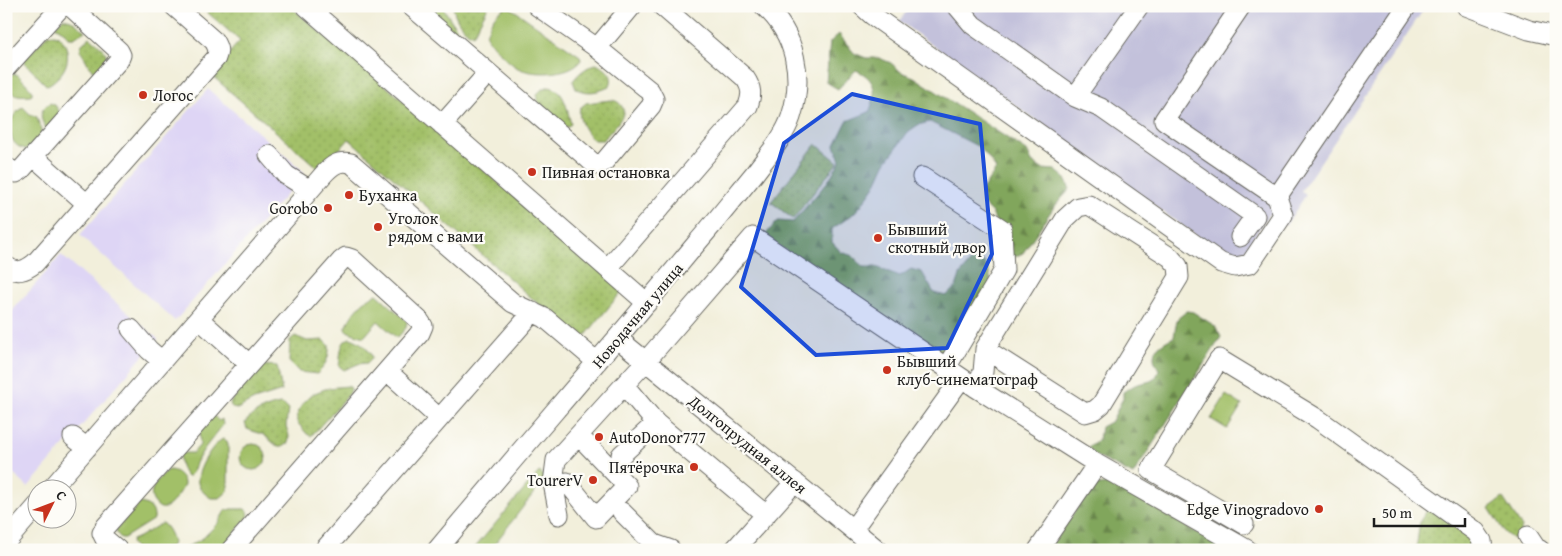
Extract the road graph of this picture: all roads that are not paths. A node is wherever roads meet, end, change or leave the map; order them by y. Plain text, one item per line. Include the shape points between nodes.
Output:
1 (62, 6) edge
2 (70, 6) edge
3 (174, 6) edge
4 (306, 6) edge
5 (411, 6) edge
6 (537, 6) edge
7 (632, 6) edge
8 (662, 6) edge
9 (764, 6) edge
10 (862, 6) edge
11 (957, 6) edge
12 (1139, 6) edge
13 (1241, 6) edge
14 (1407, 6) edge
15 (1466, 6) edge
16 (1556, 36) edge
17 (597, 48) junction
18 (6, 68) edge
19 (488, 74) junction
20 (1075, 97) junction
21 (442, 125) junction
22 (269, 155) dead end
23 (34, 157) junction
24 (6, 167) edge
25 (922, 176) dead end
26 (310, 190) junction
27 (1277, 197) junction
28 (87, 204) junction
29 (1240, 237) dead end
30 (6, 266) edge
31 (608, 268) junction
32 (647, 302) junction
33 (533, 312) junction
34 (199, 319) junction
35 (131, 329) dead end
36 (618, 338) junction
37 (985, 349) junction
38 (162, 361) junction
39 (597, 362) junction
40 (645, 362) junction
41 (249, 364) junction
42 (387, 371) junction
43 (961, 378) junction
44 (624, 385) junction
45 (439, 418) junction
46 (656, 423) junction
47 (578, 436) junction
48 (621, 455) dead end
49 (1097, 464) junction
50 (1151, 470) junction
51 (58, 478) edge
52 (566, 482) dead end
53 (795, 482) junction
54 (1140, 488) junction
55 (622, 512) dead end
56 (558, 515) dead end
57 (766, 515) junction
58 (28, 517) edge
59 (1244, 524) dead end
60 (853, 529) junction
61 (6, 542) edge
62 (6, 546) edge
63 (1556, 549) edge
64 (11, 550) edge
65 (118, 550) edge
66 (231, 550) edge
67 (324, 550) edge
68 (436, 550) edge
69 (671, 550) edge
70 (734, 550) edge
71 (878, 550) edge
72 (1038, 550) edge
73 (1248, 550) edge
74 (1483, 550) edge
75 (1551, 550) edge

1 - 18 street
2 - 23 street via 121,56
3 - 28 street via 214,41 218,53
4 - 21 street
5 - 19 street
6 - 17 street
7 - 17 street
8 - 31 street via 746,78 751,97 748,106
9 - 32 street, Новодачная улица via 791,43 796,61 796,99 790,119 782,136 729,204
10 - 27 street via 1221,263 1235,267 1250,264 1283,215
11 - 20 street via 974,25
12 - 20 street
13 - 27 street via 1164,120
14 - 27 street
15 - 16 street via 1529,30
17 - 19 street via 650,91 654,99 604,162 598,165
19 - 21 street
20 - 29 street via 1101,108 1255,216
21 - 31 street
22 - 26 street via 286,175
23 - 24 street via 16,173
23 - 28 street
25 - 43 street via 1002,229 1004,270
26 - 33 street via 336,163 351,163 514,303
26 - 34 street via 230,270
28 - 30 street via 26,270 18,272
31 - 32 street
32 - 36 street, Новодачная улица
33 - 39 street via 545,318
33 - 45 street
34 - 38 street
34 - 41 street
35 - 38 street
36 - 39 street, Новодачная улица
36 - 40 street, Долгопрудная аллея
37 - 37 street via 1065,218 1078,207 1089,205 1170,257 1178,266 1179,277 1101,404 1094,410 1085,413
37 - 43 street via 983,372
38 - 51 street via 80,442
39 - 68 street, Новодачная улица
40 - 43 street via 752,237
40 - 44 street
40 - 53 street, Долгопрудная аллея
41 - 42 street via 346,257 370,275 423,326
41 - 65 street via 105,526 102,533 105,539
42 - 45 street
42 - 66 street
43 - 49 street
43 - 60 street
44 - 46 street
44 - 47 street
45 - 67 street
46 - 48 street
46 - 57 street
47 - 52 street via 627,486 596,518
47 - 56 street via 556,460 553,483
49 - 54 street
49 - 72 street
50 - 54 street
50 - 59 street
50 - 74 street via 1219,359 1318,419 1476,532
53 - 57 street
53 - 60 street, Долгопрудная аллея
54 - 73 street
55 - 69 street via 654,544
57 - 70 street
58 - 61 street
60 - 71 street, Долгопрудная аллея
62 - 64 street
63 - 75 street

